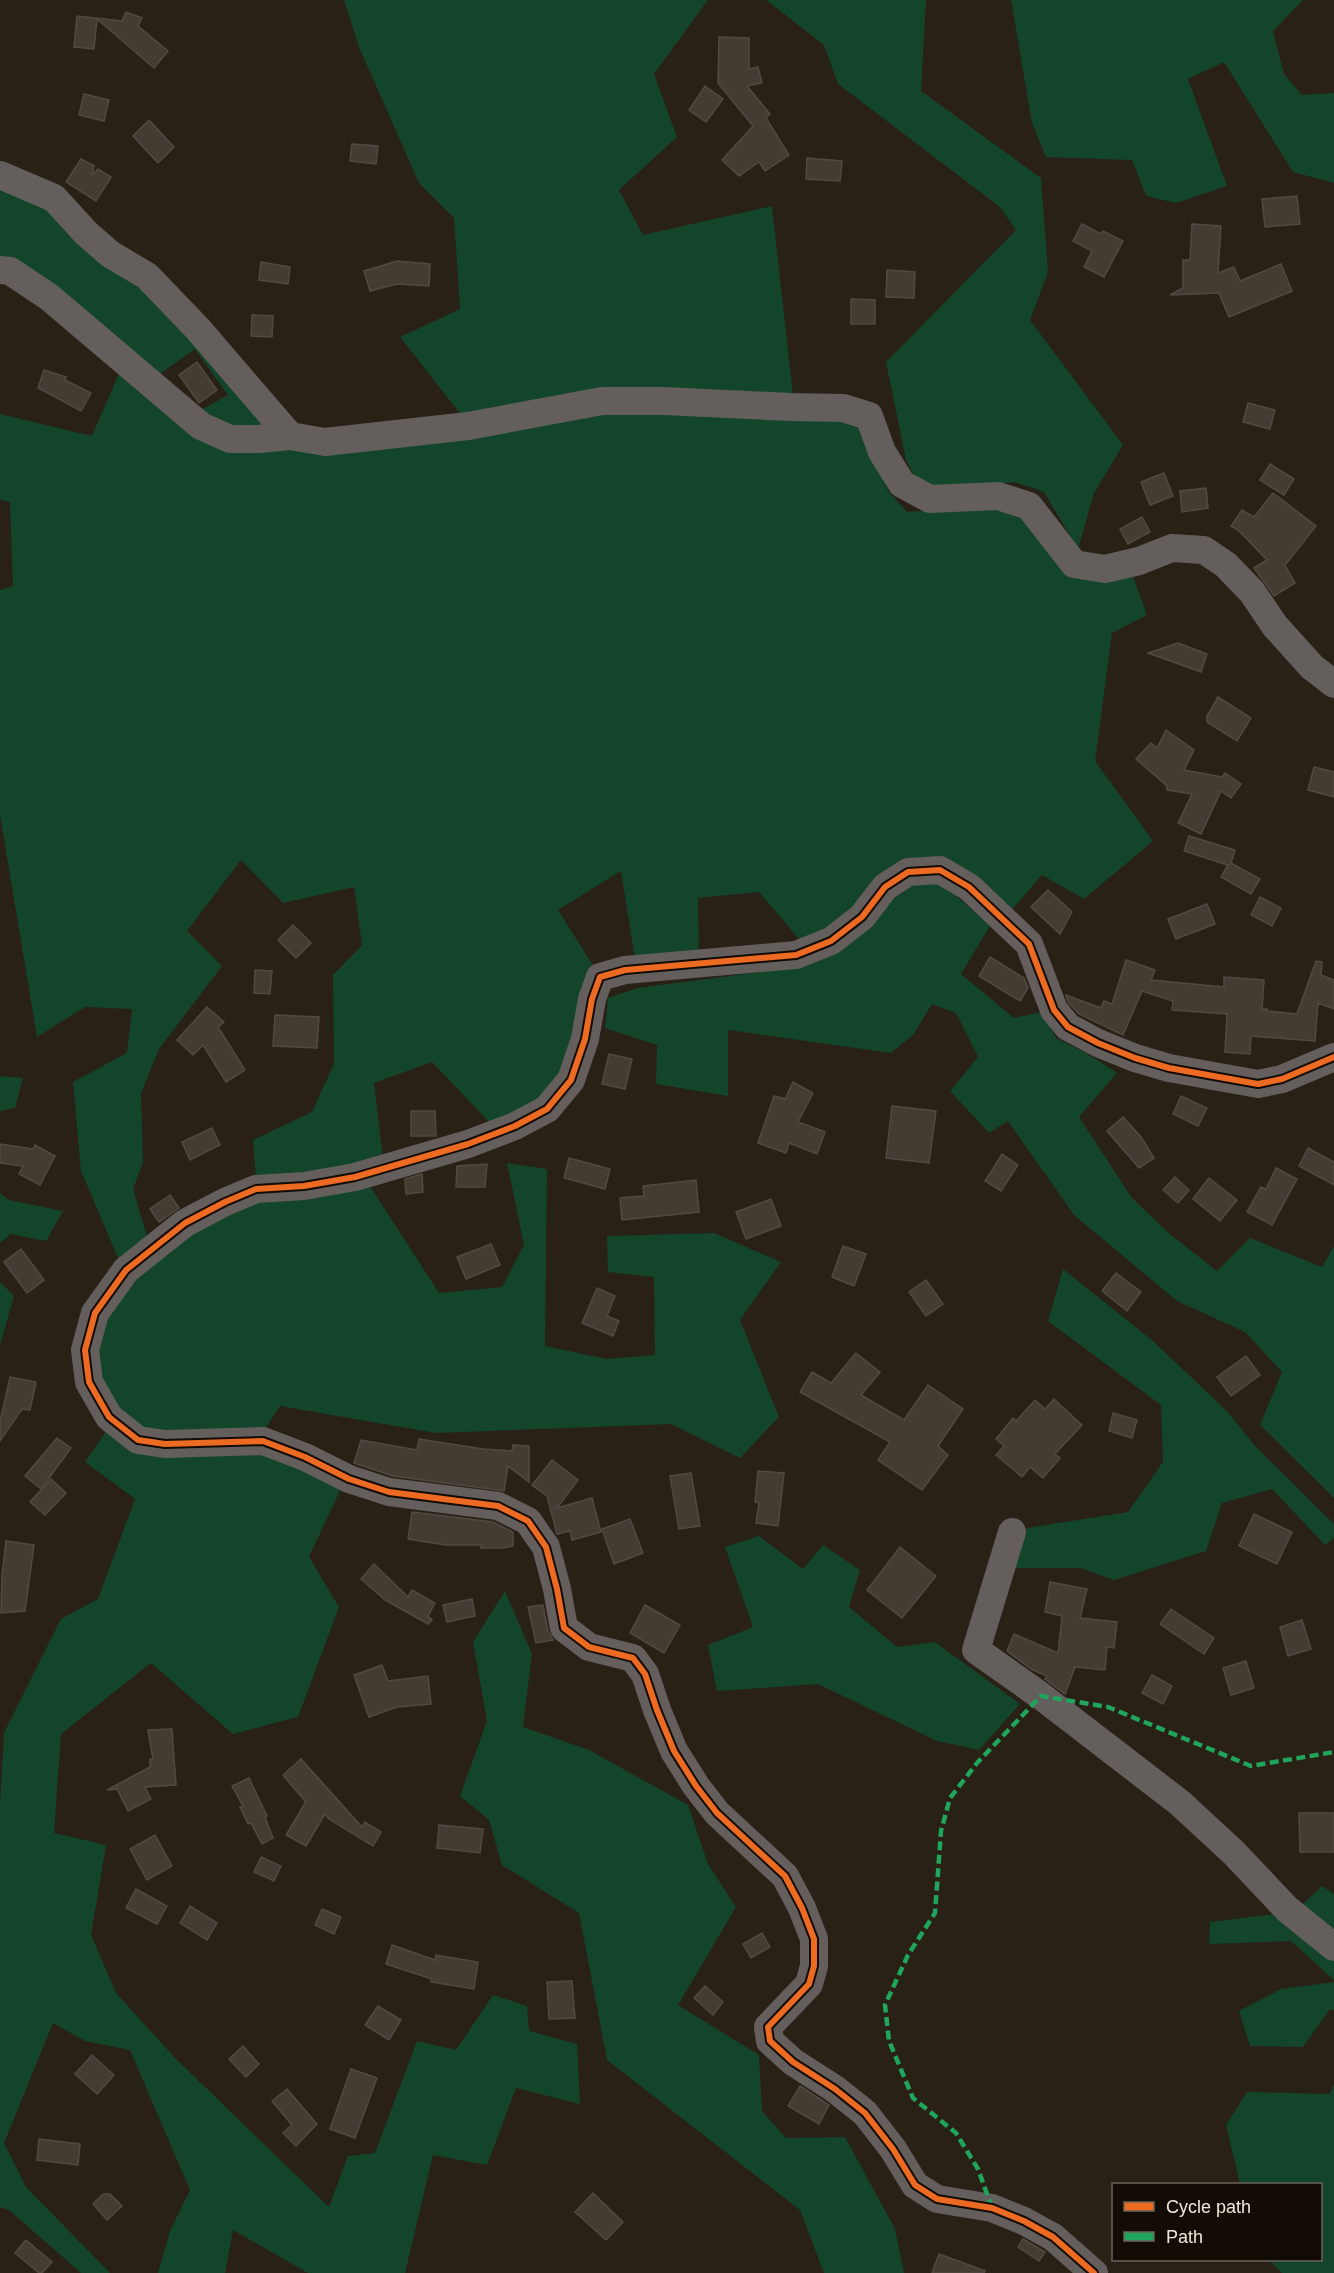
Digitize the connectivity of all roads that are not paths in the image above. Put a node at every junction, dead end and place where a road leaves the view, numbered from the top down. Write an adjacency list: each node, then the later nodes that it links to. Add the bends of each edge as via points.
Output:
1 (0, 175): 3 (street, via 54,198 110,254 147,276)
2 (0, 270): 3 (street, via 10,271 49,297 201,426 230,439)
3 (290, 436): 4 (street, via 325,442 407,433 602,401 843,408 869,416 882,452 902,484 930,499 998,496 1029,506 1074,564 1105,568 1139,561 1172,548 1204,550 1233,572 1275,626 1312,667)
4 (1334, 684)
5 (1334, 1057): 8 (street, via 1282,1079 1258,1084 1168,1068 1098,1043 1068,1027 1054,1010 1029,944 969,887 940,870 908,872 885,887 862,917 831,940 796,955 625,970 600,977 571,1080 547,1109 468,1144 355,1177 256,1189 225,1202 185,1223 126,1270 95,1313 85,1350 89,1382 109,1417 138,1440 165,1444 263,1441 389,1492 498,1506 528,1521 546,1547 564,1628 589,1647 633,1658 645,1674 674,1751 696,1786 717,1813 785,1876 802,1908 814,1939 814,1966 809,1984 768,2027 771,2041 793,2062 865,2113 915,2185 937,2199 992,2208 1024,2221 1053,2237)
6 (1012, 1532): 7 (street, via 976,1650 1180,1803 1287,1909)
7 (1334, 1947)
8 (1094, 2273)

